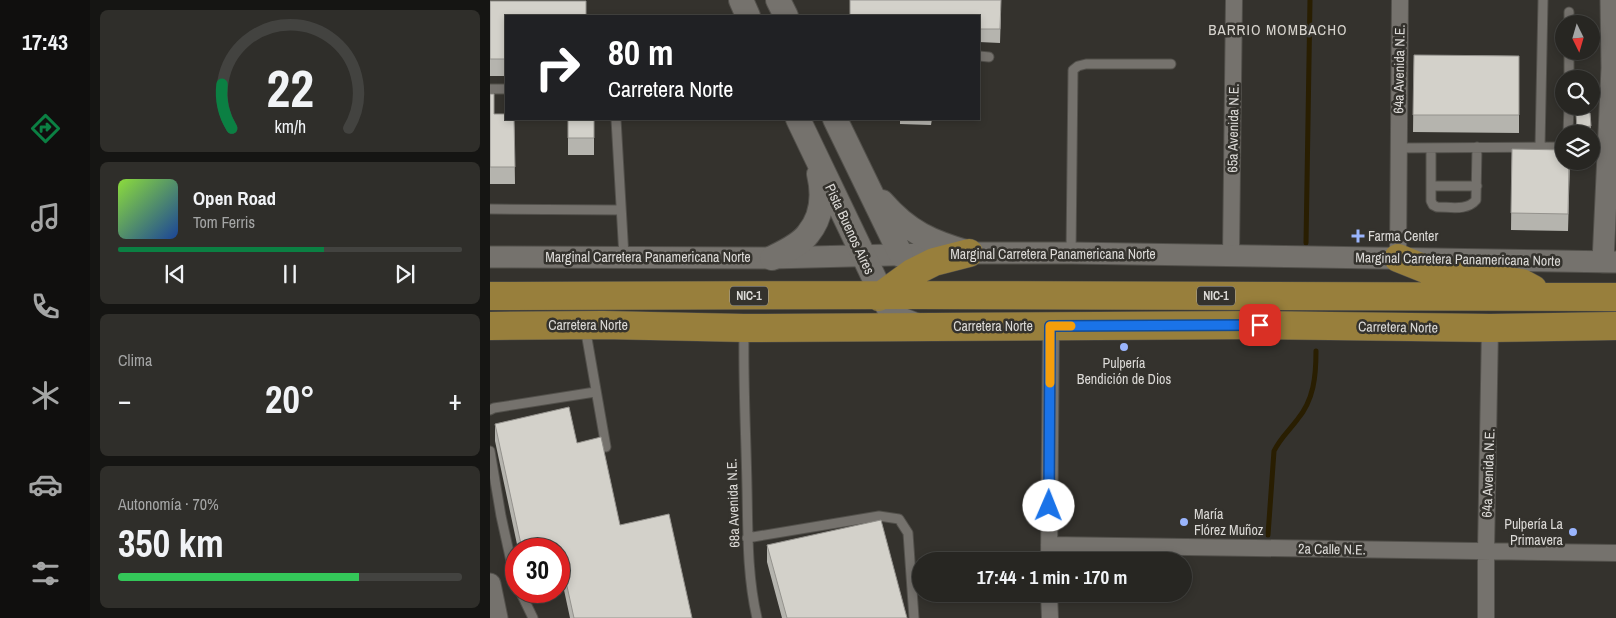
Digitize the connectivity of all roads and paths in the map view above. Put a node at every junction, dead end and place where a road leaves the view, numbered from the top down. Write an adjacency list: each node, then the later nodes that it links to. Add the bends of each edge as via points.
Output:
1 (740, 0): 7 (main road)
2 (778, 0): 8 (main road)
3 (1234, 0): 33 (street, 65a Avenida N.E.)
4 (1400, 0): 21 (street, 64a Avenida N.E.)
5 (1543, 0): 19 (lane)
6 (1611, 0): 17 (street, via 1612,68)
7 (748, 15)
8 (786, 15)
9 (980, 56): 10 (lane)
10 (989, 57)
11 (1171, 64): 31 (lane, via 1086,64 1073,70)
12 (490, 89): 13 (lane)
13 (505, 89)
14 (616, 120): 29 (lane)
15 (798, 120): 23 (main road, Pista Buenos Aires)
16 (835, 120): 25 (main road)
17 (1600, 142)
18 (1478, 147): 19 (lane); 22 (lane); 27 (lane)
19 (1540, 147): 20 (lane)
20 (1555, 147)
21 (1399, 148): 22 (lane); 38 (street, 64a Avenida N.E.)
22 (1431, 148): 26 (lane)
23 (814, 153): 35 (main road, Pista Buenos Aires); 37 (main road, via 822,188 820,214 808,235)
24 (1600, 158): 39 (street)
25 (867, 184): 30 (main road, via 905,225 925,238); 32 (main road)
26 (1431, 186): 27 (lane); 27 (lane, via 1431,201 1437,207 1472,205 1476,200)
27 (1476, 186)
28 (490, 210): 29 (lane)
29 (621, 210): 36 (lane)
30 (969, 253): 31 (street, Marginal Carretera Panamericana Norte); 32 (street, Marginal Carretera Panamericana Norte); 41 (highway, via 934,262 912,273)
31 (1071, 253): 33 (street, Marginal Carretera Panamericana Norte)
32 (901, 255): 35 (street, Marginal Carretera Panamericana Norte); 41 (highway, via 893,283)
33 (1231, 255): 38 (street, Marginal Carretera Panamericana Norte)
34 (490, 257): 36 (street, Marginal Carretera Panamericana Norte)
35 (863, 257): 37 (street, Marginal Carretera Panamericana Norte); 41 (main road, Pista Buenos Aires)
36 (624, 258): 37 (street, Marginal Carretera Panamericana Norte)
37 (772, 258)
38 (1398, 258): 39 (street, Marginal Carretera Panamericana Norte); 42 (highway, via 1428,270 1522,283)
39 (1610, 262)
40 (490, 296): 41 (highway, Carretera Norte / NIC-1)
41 (882, 296): 42 (highway, Carretera Norte / NIC-1); 44 (highway, via 859,304 689,306); 46 (main road, Pista Buenos Aires, via 900,319)
42 (1549, 298): 43 (highway, Carretera Norte / NIC-1)
43 (1616, 298)
44 (594, 325): 45 (highway, Carretera Norte / NIC-1); 49 (highway, Carretera Norte / NIC-1); 51 (lane)
45 (490, 326)
46 (918, 326): 47 (highway, Carretera Norte / NIC-1); 49 (highway, Carretera Norte / NIC-1)
47 (1050, 326): 50 (highway, Carretera Norte / NIC-1); 58 (street)
48 (1616, 326): 50 (highway, Carretera Norte / NIC-1)
49 (744, 328): 56 (lane, 68a Avenida N.E.)
50 (1490, 328): 57 (street, 64a Avenida N.E.)
51 (595, 392): 52 (lane); 53 (lane)
52 (490, 410)
53 (606, 448)
54 (490, 452): 55 (lane)
55 (506, 538)
56 (747, 538): 66 (lane, 68a Avenida N.E.); 67 (lane, via 879,516 899,519 908,533)
57 (1486, 551): 59 (street, 2a Calle N.E., via 1266,549); 60 (street, 2a Calle N.E.); 69 (street, 64a Avenida N.E.)
58 (1049, 552)
59 (1103, 552)
60 (1616, 553)
61 (490, 584): 64 (street)
62 (1049, 602): 68 (street)
63 (526, 603): 65 (lane)
64 (498, 618)
65 (533, 618)
66 (757, 618)
67 (914, 618)
68 (1050, 618)
69 (1486, 618)

